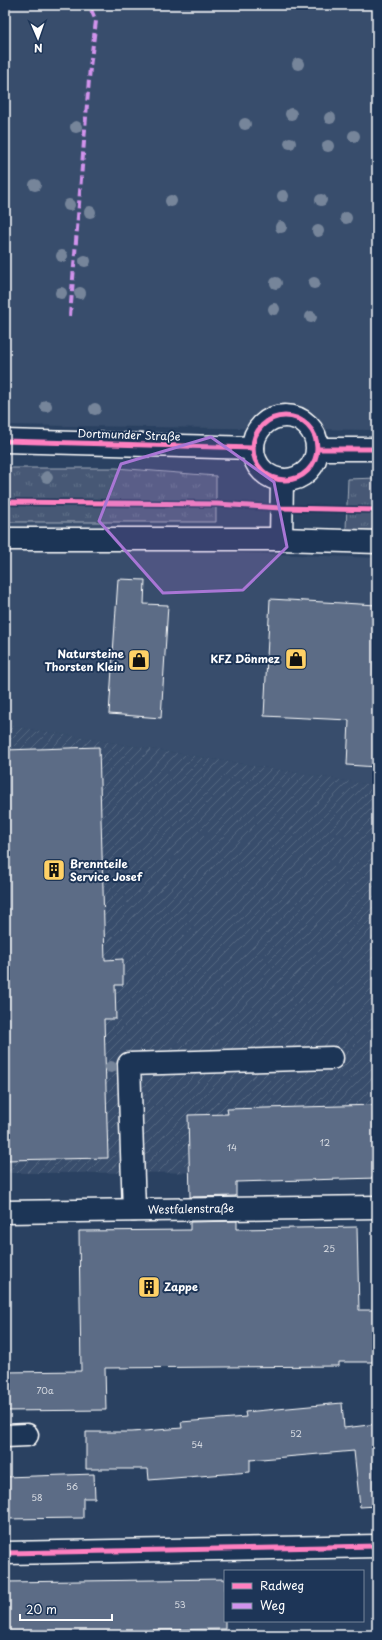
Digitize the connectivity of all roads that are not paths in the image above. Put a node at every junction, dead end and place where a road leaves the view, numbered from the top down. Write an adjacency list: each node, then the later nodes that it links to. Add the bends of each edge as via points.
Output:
1 (5, 441): 2 (street, Dortmunder Straße)
2 (253, 448): 3 (street, via 254,437 259,428 276,416 287,415 306,422 317,439); 5 (street, via 258,466 273,478)
3 (318, 449): 4 (street); 5 (street, via 314,462 306,472 295,478)
4 (377, 449)
5 (282, 480): 7 (street)
6 (5, 539): 7 (street)
7 (281, 539): 8 (street)
8 (377, 542)
9 (332, 1058): 11 (street, via 129,1064)
10 (377, 1208): 11 (street, Westfalenstraße)
11 (134, 1210): 12 (street, Westfalenstraße)
12 (5, 1212)
13 (27, 1435): 14 (street)
14 (5, 1436)
15 (377, 1546): 16 (street)
16 (5, 1553)

